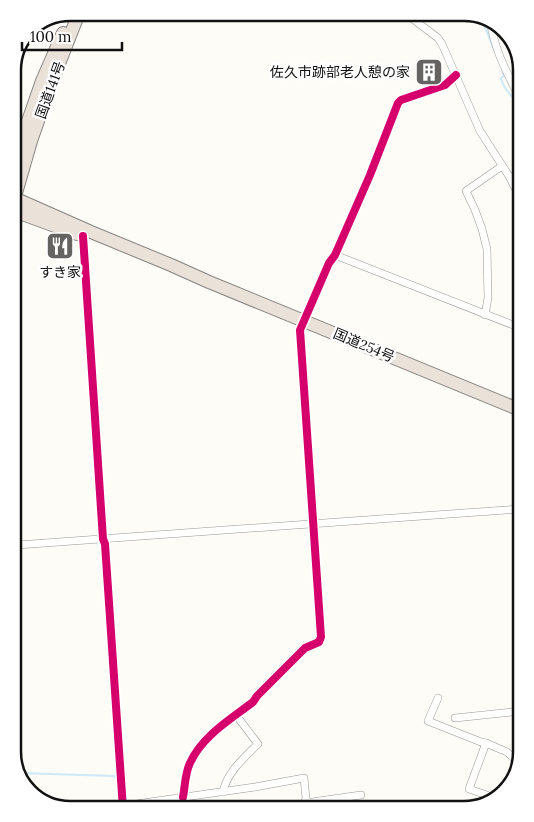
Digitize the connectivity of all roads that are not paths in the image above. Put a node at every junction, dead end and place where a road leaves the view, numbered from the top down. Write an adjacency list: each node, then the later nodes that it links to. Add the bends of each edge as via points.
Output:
1 (67, 21): 7 (highway, 国道141号)
2 (76, 21): 9 (highway, 国道141号, via 48,92)
3 (416, 21): 5 (street, via 438,38)
4 (492, 30): 6 (street)
5 (456, 75): 8 (street, via 480,131); 13 (street, via 445,86 398,103)
6 (513, 84)
7 (21, 140)
8 (509, 173): 15 (street, via 466,191 487,249)
9 (21, 175)
10 (21, 202): 14 (highway, 国道254号)
11 (21, 214): 12 (highway, 国道254号)
12 (83, 236): 14 (highway, 国道254号); 21 (street)
13 (334, 255): 15 (street); 16 (street)
14 (209, 282): 16 (highway, 国道254号)
15 (485, 315): 17 (street)
16 (305, 321): 18 (highway, 国道254号); 20 (street, via 300,330)
17 (513, 325)
18 (513, 406)
19 (513, 509): 20 (street)
20 (313, 523): 21 (street); 25 (street, via 319,642 305,648 253,702)
21 (103, 539): 22 (street); 33 (street)
22 (21, 545)
23 (438, 698): 27 (street, via 428,721)
24 (513, 712): 26 (street)
25 (236, 715): 29 (street, via 258,744 231,772 224,782); 32 (street, via 198,749 189,765)
26 (456, 718)
27 (486, 742): 28 (street); 31 (street, via 469,789)
28 (512, 757)
29 (223, 792): 32 (street); 35 (street, via 304,778)
30 (361, 795): 36 (street)
31 (486, 795)
32 (183, 797): 34 (street)
33 (122, 801)
34 (161, 801)
35 (305, 801)
36 (323, 801)

